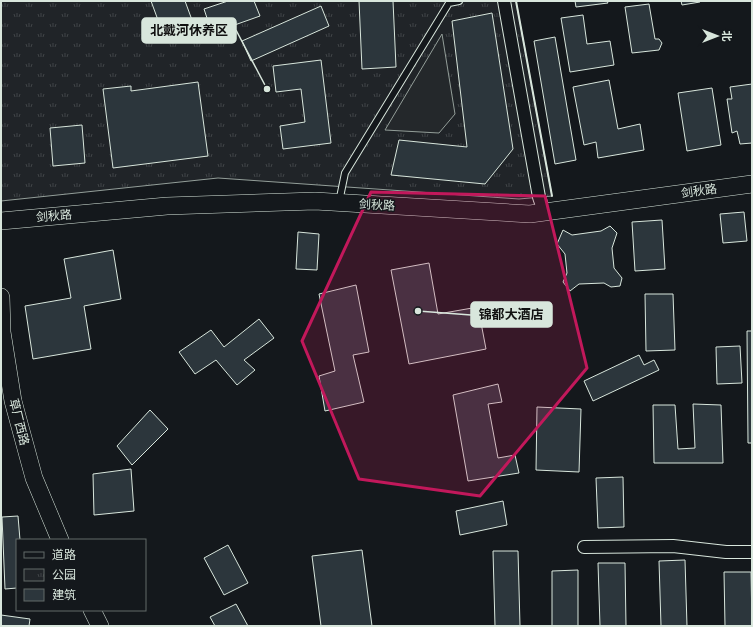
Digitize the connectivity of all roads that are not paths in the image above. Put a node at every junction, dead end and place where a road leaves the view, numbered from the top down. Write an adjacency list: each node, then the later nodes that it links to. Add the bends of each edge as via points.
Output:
1 (459, 1): 4 (lane, via 450,3 345,172)
2 (504, 1): 5 (street, via 539,197)
3 (752, 184): 5 (main road, 剑秋路)
4 (339, 203): 5 (main road, 剑秋路, via 530,214); 6 (main road, 剑秋路, via 315,201 167,206)
5 (544, 212)
6 (1, 221)
7 (1, 298): 8 (main road, 草厂西路, via 2,332 13,402 34,478)
8 (60, 539)
9 (584, 547): 10 (street, via 672,546)
10 (752, 552)
11 (92, 611): 12 (main road)
12 (100, 626)

